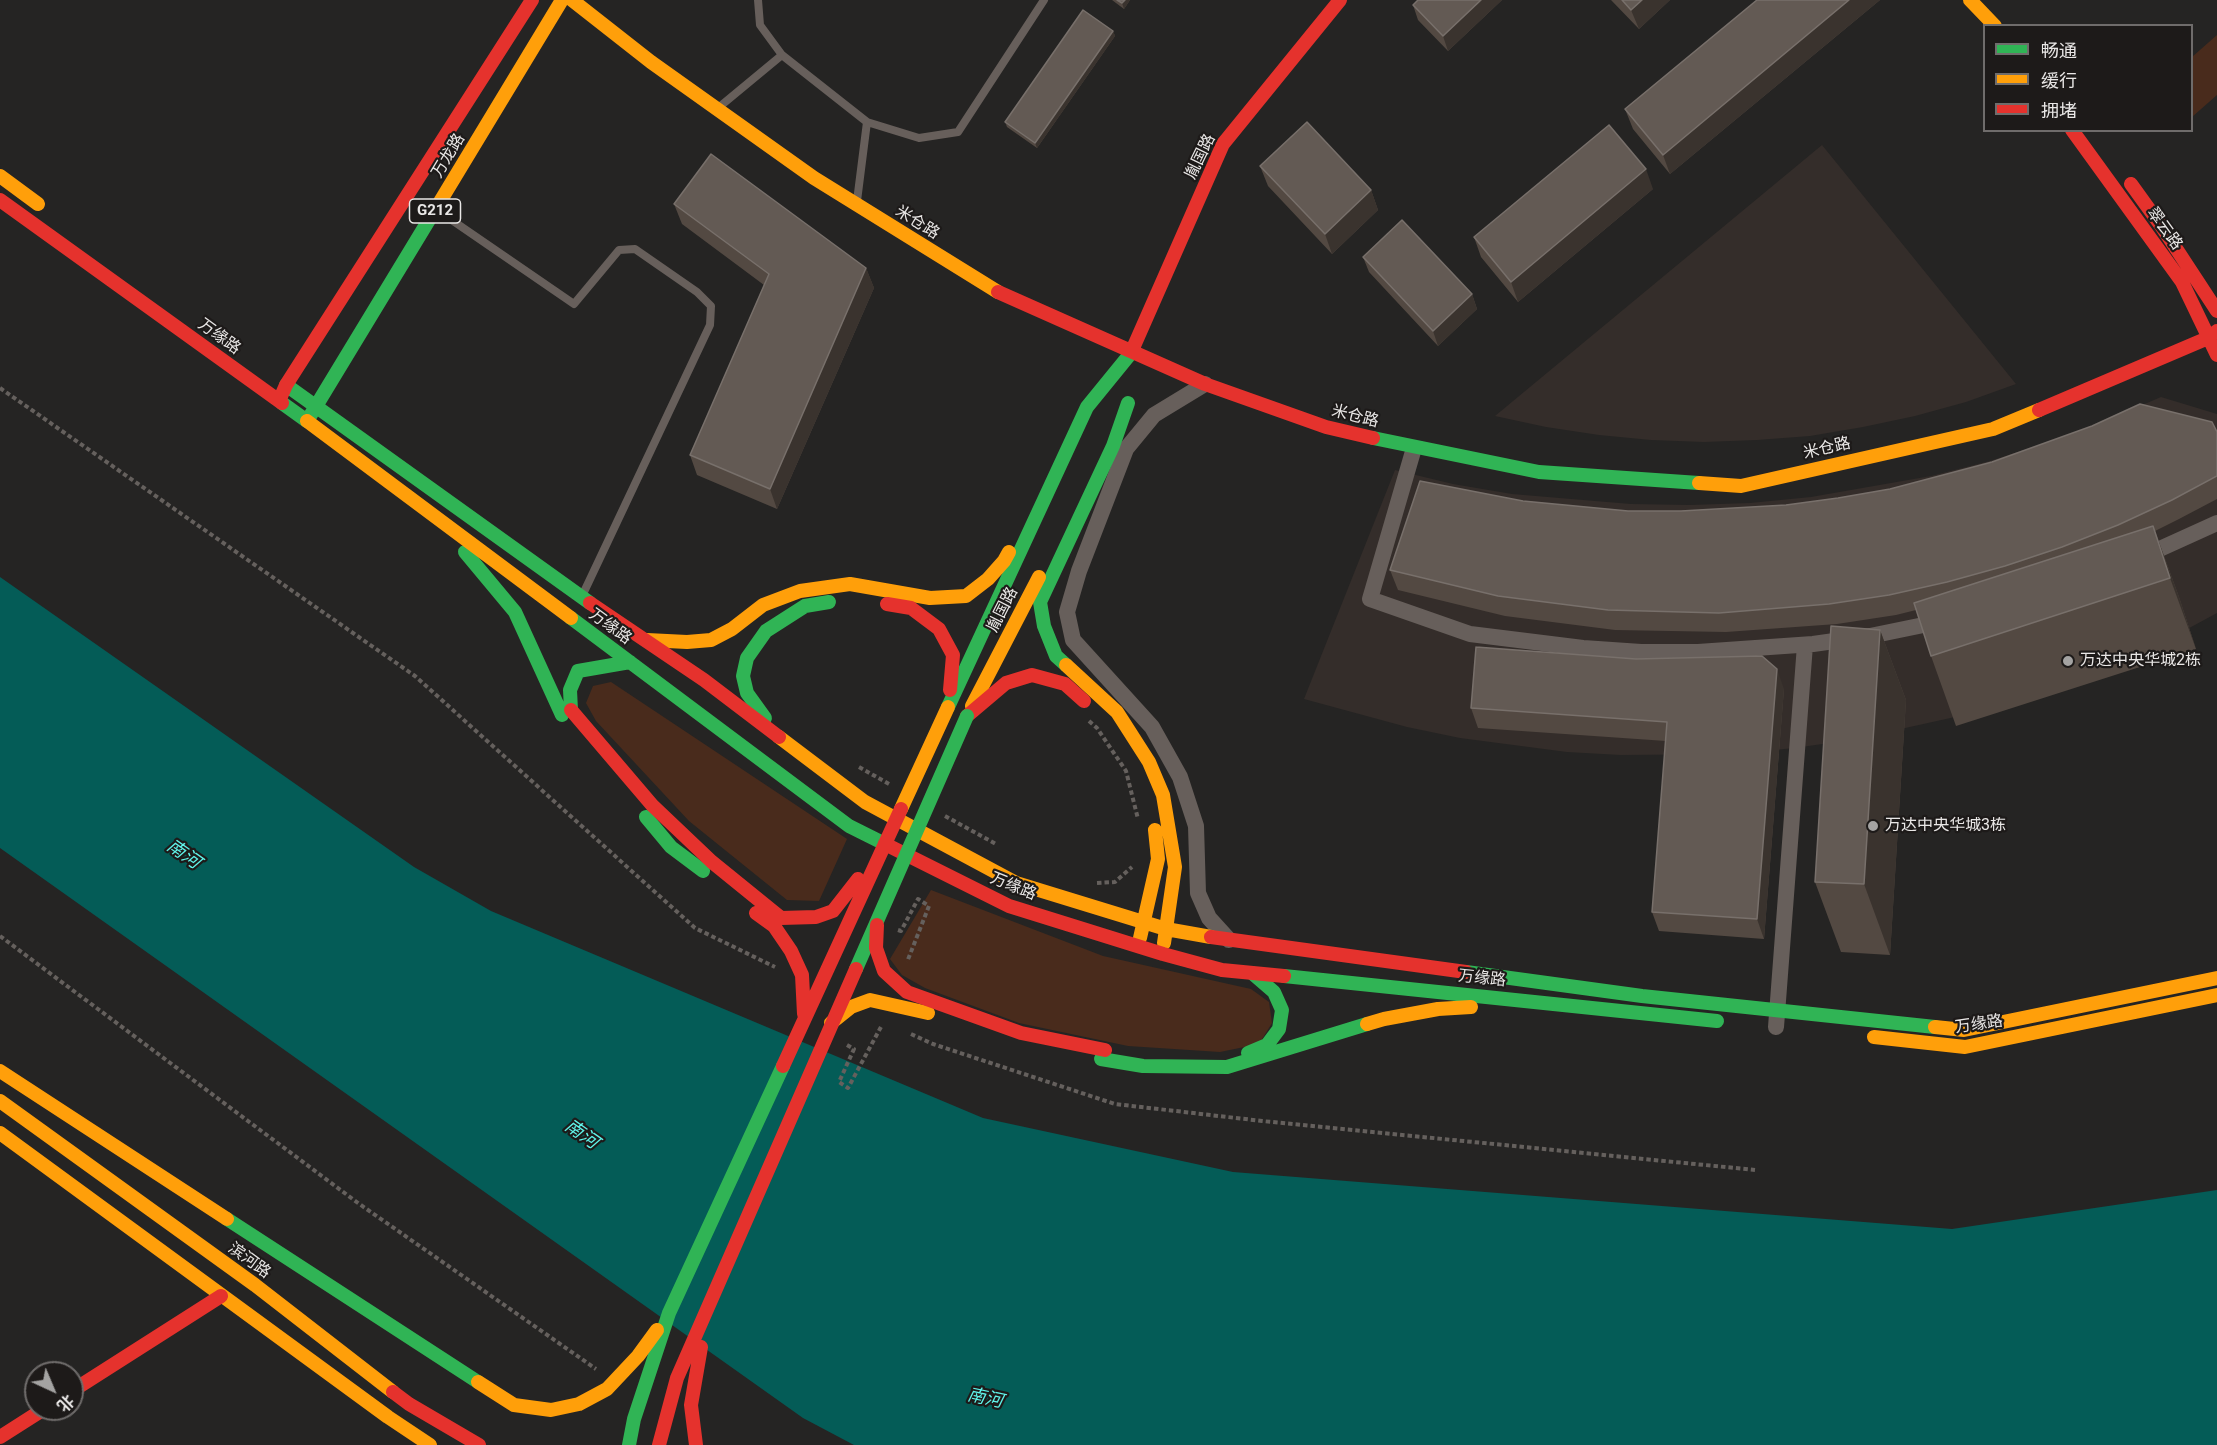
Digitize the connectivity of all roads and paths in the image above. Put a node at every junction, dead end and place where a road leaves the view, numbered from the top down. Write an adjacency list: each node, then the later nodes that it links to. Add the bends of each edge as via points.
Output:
1 (532, 0): 24 (main road, 万龙路 / G212)
2 (562, 0): 17 (main road, 万龙路 / G212)
3 (572, 0): 10 (main road, 米仓路)
4 (758, 0): 9 (lane, via 760,25)
5 (1044, 0): 11 (lane, via 958,132 919,138)
6 (1340, 0): 21 (main road, 胤国路, via 1223,144)
7 (1970, 0): 8 (main road)
8 (1993, 24)
9 (782, 55): 10 (lane); 11 (lane)
10 (717, 109): 16 (main road, 米仓路)
11 (867, 122): 16 (lane)
12 (2073, 132): 20 (main road, 翠云路, via 2182,282)
13 (2120, 169): 19 (main road, 翠云路)
14 (0, 176): 18 (main road)
15 (0, 200): 26 (main road, 万缘路)
16 (856, 205): 21 (main road, 米仓路, via 989,288)
17 (435, 209): 27 (main road, 万龙路 / G212); 34 (lane, via 574,304 619,250 635,249 698,292 711,306 710,325)
18 (48, 211)
19 (2217, 311)
20 (2212, 335): 22 (main road, 翠云路); 30 (main road, 米仓路, via 1993,429 1741,486 1539,471)
21 (1131, 353): 23 (main road, 胤国路); 25 (main road, 米仓路); 28 (main road, 胤国路)
22 (2217, 355)
23 (1130, 373)
24 (281, 382): 26 (main road, 万龙路); 27 (main road, 万缘路)
25 (1205, 384): 30 (main road, 米仓路, via 1326,427); 57 (street, via 1154,415 1126,449 1079,570 1067,612 1074,640 1152,727 1180,777 1196,826 1198,893 1209,918)
26 (279, 401): 29 (main road, 万缘路)
27 (316, 407): 29 (main road, 万龙路 / G212); 34 (main road, 万缘路)
28 (1087, 407): 38 (main road, via 1005,561 966,596 930,598 850,584 800,591 763,606 711,640); 41 (main road, 胤国路)
29 (307, 421): 32 (main road, 万缘路)
30 (1414, 448): 39 (street, via 1370,599 1470,634 1538,644 1641,652)
31 (2217, 523): 33 (street)
32 (443, 524): 40 (main road, 万缘路); 42 (main road, via 514,612)
33 (2131, 562)
34 (581, 597): 38 (main road, 万缘路)
35 (839, 600): 45 (main road, via 805,606 766,631 747,658 743,676 747,693)
36 (870, 602): 41 (main road, via 911,608 939,629 953,655)
37 (1960, 617): 39 (street)
38 (645, 640): 45 (main road, 万缘路)
39 (1806, 645): 67 (street)
40 (630, 662): 42 (main road, via 578,671); 58 (main road, 万缘路, via 849,826 1009,906)
41 (948, 707): 42 (main road, bridge, via 854,886 833,911 816,917 781,918 712,862 652,805); 64 (main road, bridge)
42 (567, 712): 64 (main road, bridge, via 671,847 774,926 802,975)
43 (967, 716): 53 (main road, 胤国路, bridge); 54 (main road, via 1006,683 1032,675 1065,684 1110,724 1136,767 1152,805 1158,859); 55 (main road, 胤国路, via 1128,398 1113,446 1040,602 1044,627 1056,656 1117,712 1149,762 1163,795 1175,867)
44 (1089, 720): 49 (path, via 1126,771)
45 (776, 735): 54 (main road, 万缘路, via 865,802 1016,883)
46 (850, 761): 47 (path)
47 (899, 790)
48 (939, 812): 50 (path)
49 (1140, 827)
50 (999, 846)
51 (1135, 860): 52 (path, via 1115,882)
52 (1094, 883)
53 (877, 918): 66 (main road, 胤国路, bridge); 69 (main road, bridge, via 876,948 884,971 907,992 1021,1033)
54 (1144, 922): 55 (main road, 万缘路); 58 (main road)
55 (1166, 929): 57 (main road, 万缘路); 59 (main road)
56 (0, 936): 76 (path, via 358,1203)
57 (1228, 940): 67 (main road, 万缘路, via 1642,996)
58 (1138, 947): 59 (main road, 万缘路)
59 (1163, 954): 60 (main road, 万缘路, via 1222,970)
60 (1252, 973): 63 (main road, 万缘路); 69 (main road, via 1274,992 1282,1010 1279,1029 1267,1045 1236,1057)
61 (2217, 978): 67 (main road, 万缘路, via 1964,1030)
62 (2217, 995): 68 (main road, 万缘路, via 1965,1047)
63 (1544, 1002): 65 (main road, 万缘路); 69 (main road, via 1438,1009 1384,1019 1227,1066 1143,1066)
64 (805, 1018): 75 (main road, bridge)
65 (1731, 1022)
66 (831, 1023): 69 (main road, bridge, via 851,1007 870,1000 1025,1042); 73 (main road, 胤国路, bridge)
67 (1776, 1023)
68 (1859, 1036)
69 (1103, 1054)
70 (0, 1071): 75 (main road, bridge, via 514,1405 551,1410 579,1404 607,1389 638,1356)
71 (0, 1101): 81 (main road, 滨河路, via 255,1285 410,1404)
72 (0, 1132): 74 (main road)
73 (715, 1291): 83 (main road, bridge, via 677,1378); 84 (main road, bridge, via 691,1405)
74 (221, 1296): 77 (main road); 80 (main road)
75 (669, 1313): 82 (main road, bridge)
76 (597, 1370)
77 (84, 1383)
78 (25, 1421): 79 (main road)
79 (0, 1437)
80 (430, 1445)
81 (479, 1445)
82 (629, 1445)
83 (659, 1445)
84 (696, 1445)

